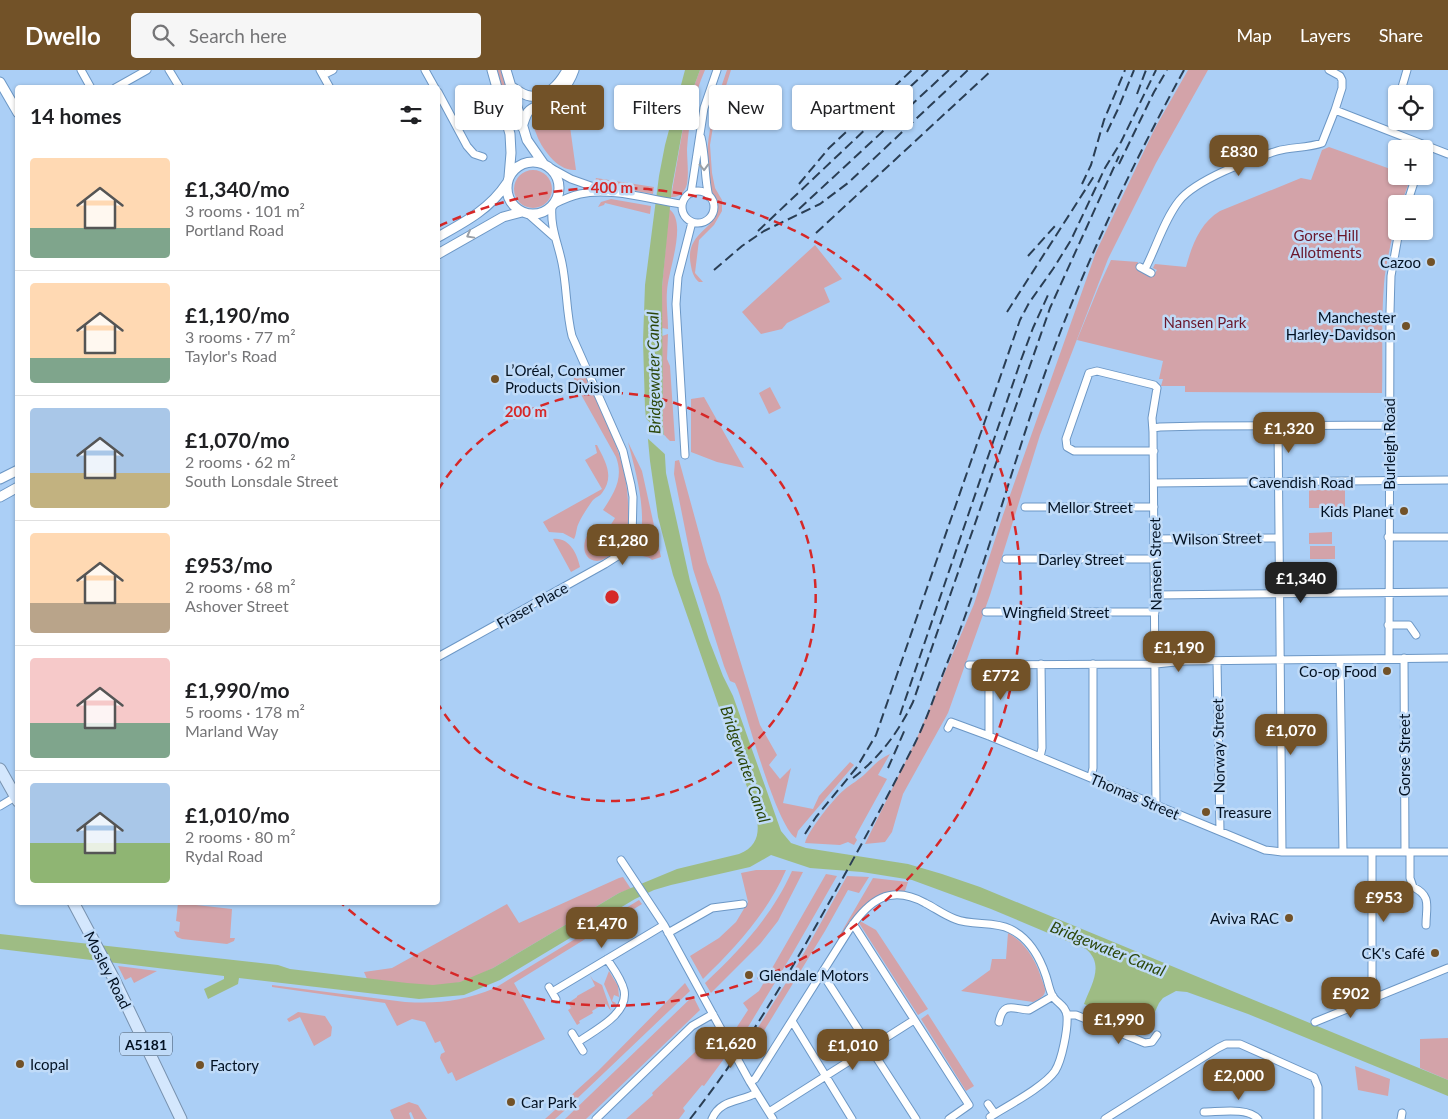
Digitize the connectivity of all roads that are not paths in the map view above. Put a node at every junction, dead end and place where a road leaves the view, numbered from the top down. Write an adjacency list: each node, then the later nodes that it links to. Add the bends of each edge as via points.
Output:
1 (81, 70): 15 (street)
2 (148, 70): 16 (street)
3 (168, 70): 17 (street)
4 (333, 70): 13 (street)
5 (425, 70): 19 (street)
6 (492, 70): 33 (street, via 510,134)
7 (506, 70): 20 (street)
8 (567, 70): 22 (street, via 554,88 540,96)
9 (574, 70): 26 (street, via 562,92 531,109)
10 (717, 70): 27 (street, via 704,108)
11 (1328, 70): 25 (street, via 1342,80)
12 (1408, 70): 21 (street)
13 (322, 73): 18 (street)
14 (0, 82): 24 (street)
15 (89, 85)
16 (121, 85)
17 (178, 85)
18 (328, 85)
19 (433, 85)
20 (511, 85)
21 (1403, 85)
22 (522, 93)
23 (440, 96): 31 (street, via 467,146 474,154)
24 (15, 108)
25 (1335, 110): 28 (street); 45 (street, via 1322,143 1269,154 1190,189 1174,208)
26 (522, 127): 32 (street, via 527,140)
27 (700, 137): 35 (street); 36 (street, one-way to 36)
28 (1412, 140)
29 (1433, 148): 30 (street)
30 (1448, 154)
31 (483, 157)
32 (547, 166): 33 (street, via 526,162 516,168); 34 (street, via 573,180); 38 (street, via 559,184)
33 (508, 180): 39 (street, via 510,200); 41 (street, via 492,203)
34 (610, 193): 37 (street); 38 (street, via 581,194)
35 (691, 193): 36 (street, via 700,192); 37 (street)
36 (709, 197): 40 (street, via 713,206 710,216 702,222)
37 (682, 204): 40 (street, via 685,216)
38 (553, 205): 39 (street, via 541,213); 42 (street, Fraser Place, via 551,223)
39 (525, 213): 42 (street, Fraser Place); 44 (street, one-way to 44, via 503,217)
40 (692, 222): 50 (street, via 678,276 676,299)
41 (440, 236)
42 (554, 238): 75 (street, Fraser Place, via 562,262 572,336 629,474 633,497 632,541 624,552 610,561)
43 (1397, 240): 46 (street, Burleigh Road, via 1391,276)
44 (440, 253)
45 (1145, 270)
46 (1390, 425): 47 (street); 53 (street, Burleigh Road)
47 (1278, 426): 48 (street); 55 (street)
48 (1153, 428): 49 (street, Nansen Street); 49 (street, Nansen Street, via 1157,389 1154,385 1097,371 1088,376 1066,442 1074,451)
49 (1154, 451): 56 (street, Nansen Street)
50 (685, 455)
51 (15, 472): 52 (street)
52 (0, 480)
53 (1389, 480): 54 (street, Cavendish Road); 55 (street, Cavendish Road); 61 (street, Burleigh Road)
54 (1448, 480)
55 (1279, 482): 56 (street, Cavendish Road); 63 (street)
56 (1154, 483): 59 (street, Nansen Street)
57 (15, 489): 58 (street)
58 (0, 497)
59 (1154, 507): 60 (street, Mellor Street); 64 (street, Nansen Street)
60 (1025, 508)
61 (1388, 537): 62 (street); 67 (street, Burleigh Road)
62 (1448, 537)
63 (1279, 538): 64 (street, Wilson Street); 69 (street)
64 (1154, 539): 66 (street, Nansen Street)
65 (1006, 559): 66 (street, Darley Street)
66 (1155, 559): 70 (street, Nansen Street)
67 (1389, 592): 68 (street); 69 (street); 73 (street, Burleigh Road)
68 (1448, 592)
69 (1279, 593): 70 (street); 81 (street)
70 (1155, 595): 72 (street, Nansen Street)
71 (986, 612): 72 (street, Wingfield Street)
72 (1155, 612): 84 (street, Nansen Street)
73 (1388, 625): 74 (street, via 1402,624); 76 (street, Burleigh Road)
74 (1416, 634)
75 (440, 656)
76 (1388, 658): 77 (street); 79 (street)
77 (1404, 658): 78 (street); 100 (street, Gorse Street)
78 (1448, 658)
79 (1340, 660): 81 (street); 98 (street)
80 (1217, 661): 81 (street); 84 (street); 96 (street, Norway Street)
81 (1280, 661): 97 (street)
82 (1041, 664): 83 (street); 86 (street); 89 (street)
83 (1093, 664): 84 (street); 91 (street)
84 (1156, 664): 95 (street, Nansen Street)
85 (969, 665): 86 (street)
86 (989, 665): 88 (street)
87 (948, 728): 88 (street, Thomas Street, via 951,722)
88 (989, 736): 89 (street, Thomas Street)
89 (1040, 758): 91 (street, Thomas Street)
90 (0, 769): 92 (main road)
91 (1091, 777): 95 (street, Thomas Street)
92 (15, 797)
93 (15, 799): 94 (street)
94 (0, 806)
95 (1156, 806): 96 (street, Thomas Street)
96 (1220, 831): 97 (street, Thomas Street, via 1265,850)
97 (1282, 852): 98 (street, Thomas Street)
98 (1343, 852): 99 (street, Thomas Street)
99 (1372, 852): 100 (street, Thomas Street); 114 (street, via 1372,978)
100 (1408, 852): 101 (street, Thomas Street); 107 (street, Gorse Street, via 1413,887 1424,893 1426,899)
101 (1448, 852)
102 (621, 860): 106 (street)
103 (75, 905): 132 (main road, Mosley Road / A5181, via 110,970)
104 (738, 908): 108 (street, via 712,908)
105 (853, 924): 111 (street); 113 (street, via 878,899 896,894 916,899 954,919 1009,928 1023,938 1037,955); 117 (street)
106 (664, 925): 108 (street); 109 (street)
107 (1426, 925)
108 (668, 933): 115 (street)
109 (608, 959): 112 (street); 123 (street, via 622,984 622,1004 613,1017)
110 (1448, 968): 114 (street)
111 (822, 973): 118 (street); 124 (street)
112 (553, 993)
113 (1053, 996): 116 (street); 119 (street, via 1029,1010 1005,1009)
114 (1378, 997): 120 (street)
115 (713, 1014): 127 (street); 133 (street, via 692,1026)
116 (1067, 1015): 122 (street, via 1076,1015 1145,1043 1152,1042); 129 (street, via 1061,1054 1053,1073 992,1116)
117 (914, 1020): 124 (street); 137 (street, via 969,1106)
118 (792, 1022): 126 (street); 127 (street)
119 (999, 1022)
120 (1315, 1022)
121 (572, 1033): 123 (street)
122 (1157, 1035)
123 (578, 1042): 125 (street)
124 (870, 1048): 126 (street); 136 (street)
125 (584, 1051)
126 (825, 1076): 131 (street); 135 (street)
127 (750, 1082): 128 (street)
128 (756, 1092): 131 (street); 134 (street, via 725,1104)
129 (988, 1104)
130 (1204, 1112): 139 (street, via 1248,1112)
131 (771, 1116)
132 (181, 1119)
133 (596, 1119)
134 (712, 1119)
135 (852, 1119)
136 (916, 1119)
137 (949, 1119)
138 (1105, 1119): 140 (street, via 1218,1048 1231,1044 1254,1048 1314,1077 1318,1086)
139 (1258, 1119)
140 (1318, 1119)

